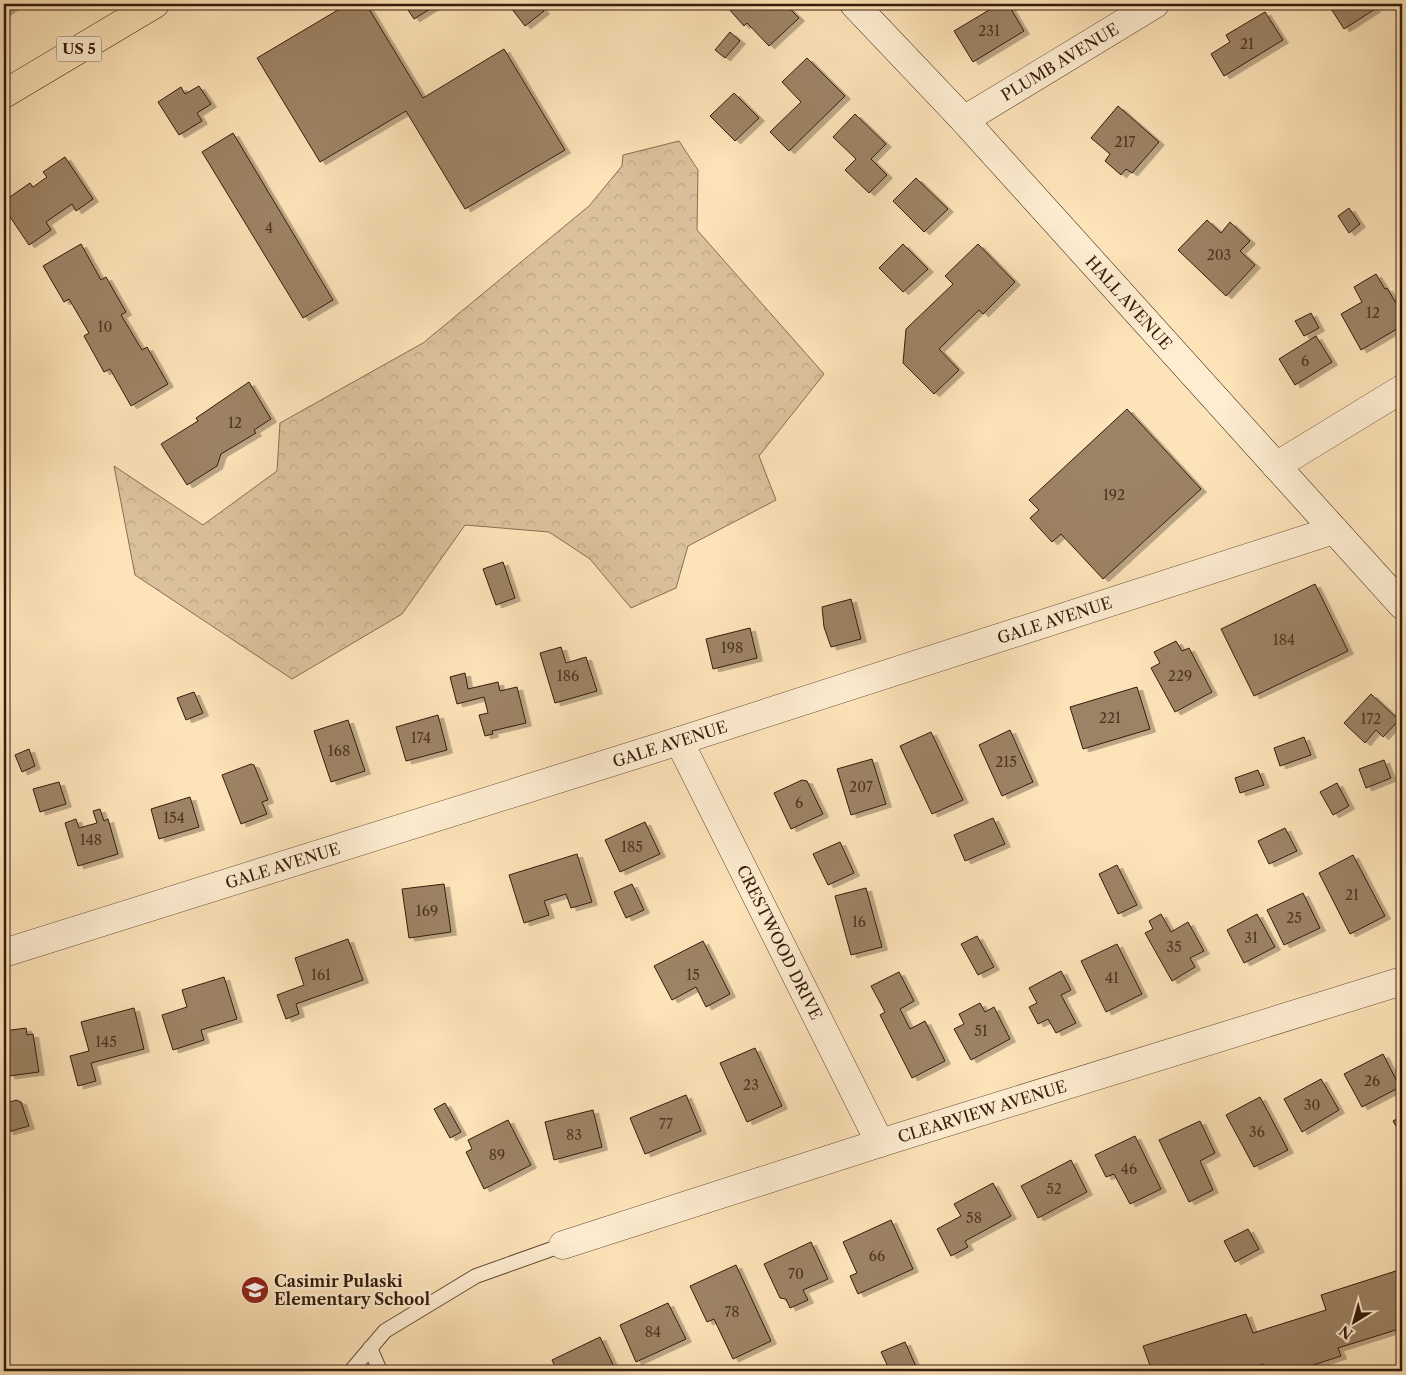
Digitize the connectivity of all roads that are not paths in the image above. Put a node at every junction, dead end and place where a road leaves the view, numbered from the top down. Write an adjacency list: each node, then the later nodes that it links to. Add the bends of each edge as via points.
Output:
1 (155, 4): 4 (main road, US 5)
2 (854, 4): 5 (street, HALL AVENUE)
3 (1156, 4): 5 (street, PLUMB AVENUE)
4 (4, 94)
5 (964, 120): 7 (street, HALL AVENUE)
6 (1402, 389): 7 (street)
7 (1276, 466): 8 (street, HALL AVENUE)
8 (1334, 530): 9 (street, HALL AVENUE); 10 (street, GALE AVENUE)
9 (1402, 605)
10 (679, 741): 11 (street, GALE AVENUE); 13 (street, CRESTWOOD DRIVE)
11 (4, 953)
12 (1402, 981): 13 (street, CLEARVIEW AVENUE)
13 (880, 1143): 14 (street, CLEARVIEW AVENUE)
14 (563, 1245): 15 (lane, via 476,1276 385,1331)
15 (370, 1348): 16 (lane); 17 (lane)
16 (351, 1371)
17 (380, 1371)

